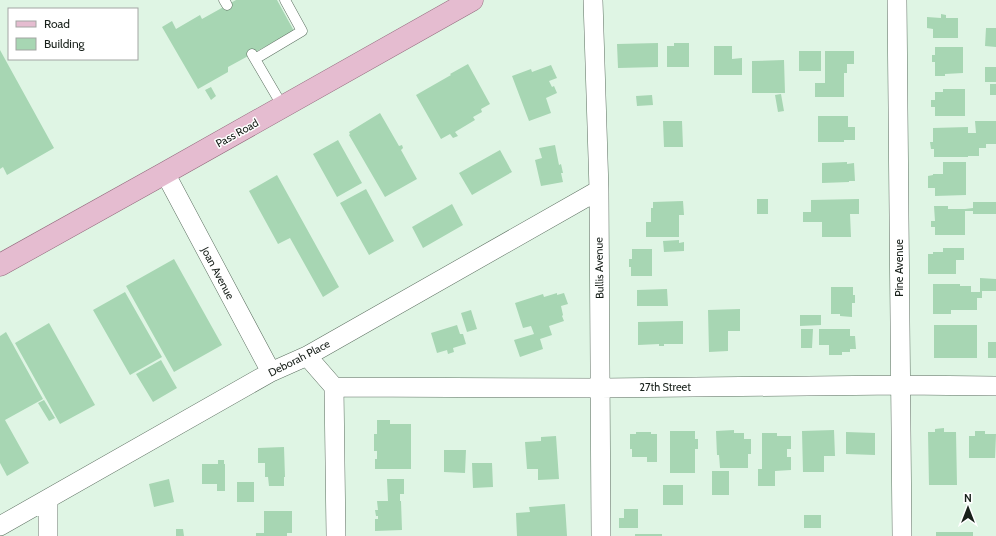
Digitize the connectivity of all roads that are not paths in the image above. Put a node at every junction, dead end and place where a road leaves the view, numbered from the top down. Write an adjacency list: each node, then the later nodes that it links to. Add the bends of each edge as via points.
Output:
1 (285, 0): 5 (lane, via 302,31 254,56)
2 (472, 0): 5 (main road, Pass Road)
3 (593, 0): 7 (street, Bullis Avenue)
4 (897, 0): 11 (street, Pine Avenue)
5 (283, 107): 6 (main road, Pass Road)
6 (165, 173): 8 (main road, Pass Road); 10 (street, Joan Avenue)
7 (599, 190): 9 (street, Deborah Place); 14 (street, Bullis Avenue)
8 (0, 264)
9 (307, 356): 10 (street, Deborah Place); 13 (street)
10 (271, 372): 15 (street, Deborah Place)
11 (900, 385): 12 (street, 27th Street); 14 (street, 27th Street); 20 (street, Pine Avenue)
12 (996, 386)
13 (334, 387): 14 (street, 27th Street); 18 (street)
14 (600, 388): 19 (street, Bullis Avenue)
15 (48, 499): 16 (street, Deborah Place); 17 (street)
16 (0, 526)
17 (48, 536)
18 (336, 536)
19 (601, 536)
20 (902, 536)

